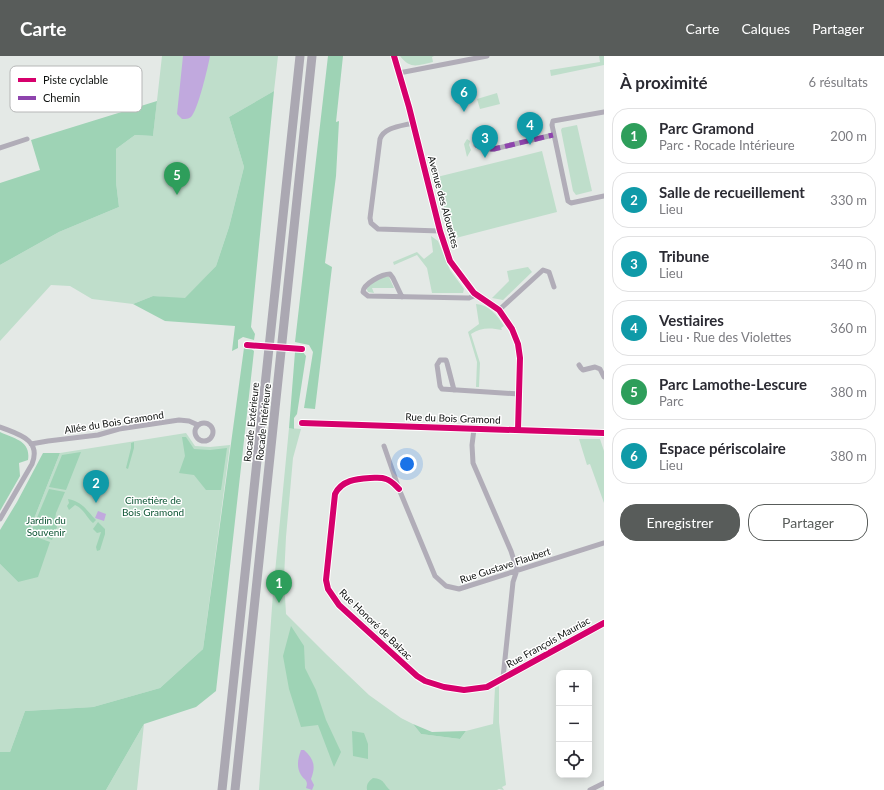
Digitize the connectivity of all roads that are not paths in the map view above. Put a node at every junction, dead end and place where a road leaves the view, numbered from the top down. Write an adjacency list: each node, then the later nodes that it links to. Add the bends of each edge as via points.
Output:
1 (300, 56): 37 (highway, Rocade Extérieure)
2 (312, 56): 38 (highway, Rocade Intérieure)
3 (394, 56): 5 (street, Avenue des Alouettes)
4 (487, 56): 5 (street)
5 (400, 73): 7 (street, Avenue des Alouettes)
6 (604, 112): 8 (street, via 553,121)
7 (413, 123): 13 (street, Avenue des Alouettes); 13 (street, via 388,130 381,135 371,223 378,229)
8 (554, 135): 10 (street, via 494,149); 12 (street, via 568,201)
9 (27, 139): 11 (street)
10 (476, 145)
11 (0, 148)
12 (604, 196)
13 (440, 231): 15 (street, Avenue des Alouettes, via 450,261)
14 (554, 288): 17 (street, via 549,272 544,270)
15 (476, 295): 16 (street, via 469,298); 17 (street, Avenue des Alouettes)
16 (402, 296): 16 (street, via 368,296 363,289 365,285 390,274)
17 (499, 310): 21 (street, Avenue des Alouettes, via 512,329 518,344)
18 (580, 365): 19 (street, via 583,370 596,367 600,369)
19 (604, 377)
20 (454, 390): 20 (street, via 444,390 440,386 437,365 440,360 446,360); 21 (street)
21 (519, 394): 26 (street, Avenue des Alouettes)
22 (302, 423): 25 (street, Rue du Bois Gramond)
23 (198, 425): 28 (street, Allée du Bois Gramond, via 179,420)
24 (0, 427): 28 (street, via 26,438)
25 (474, 429): 26 (street, Rue du Bois Gramond); 33 (street, via 473,463 511,550)
26 (518, 430): 27 (street, Rue du Bois Gramond)
27 (604, 433)
28 (31, 444): 31 (street, via 34,453 32,464)
29 (384, 446): 30 (street, Rue Gustave Flaubert)
30 (399, 489): 33 (street, Rue Gustave Flaubert, via 435,576 446,586 459,589); 35 (street, Rue Honoré de Balzac, via 393,482 379,478 354,479 337,490 327,568 328,589 339,605 425,681 464,690 487,687)
31 (0, 519)
32 (604, 543): 33 (street, Rue Gustave Flaubert)
33 (517, 570): 35 (street, via 513,582)
34 (604, 623): 35 (street, Rue François Mauriac)
35 (502, 678)
36 (604, 783): 39 (street)
37 (222, 790)
38 (235, 790)
39 (590, 790)

